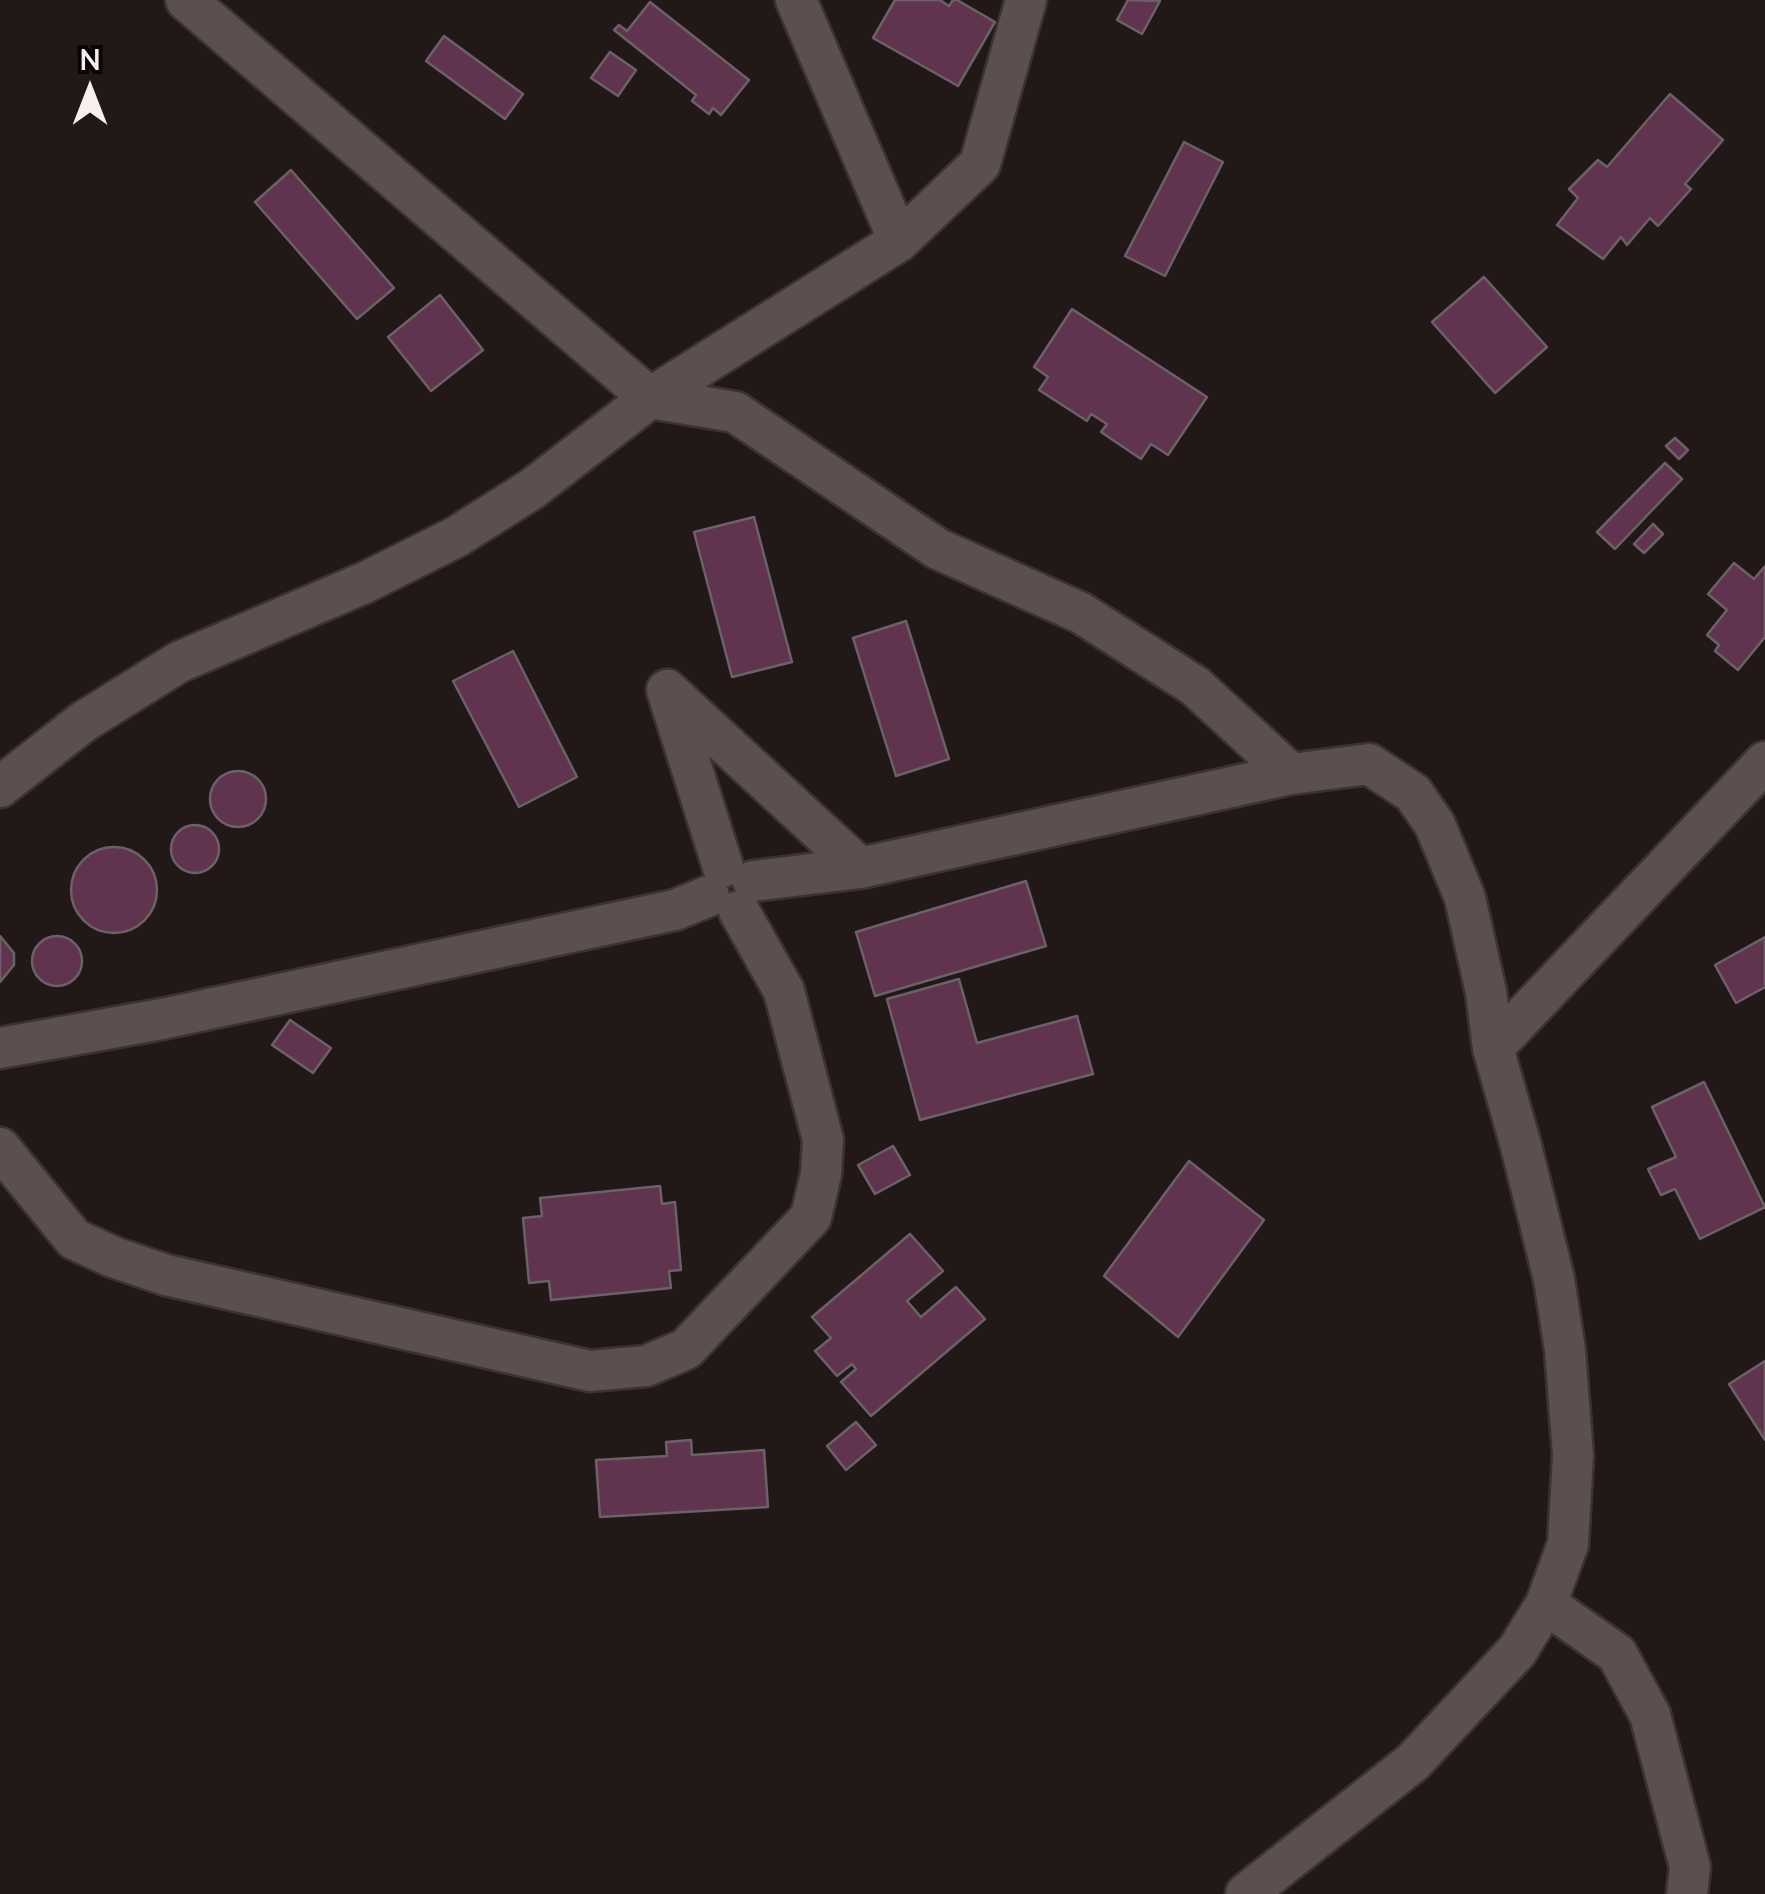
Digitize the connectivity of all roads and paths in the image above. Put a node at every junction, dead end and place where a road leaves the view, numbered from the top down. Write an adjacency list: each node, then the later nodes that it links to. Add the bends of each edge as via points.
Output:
1 (186, 0): 5 (street)
2 (796, 0): 4 (street)
3 (1026, 0): 4 (street, via 980,164)
4 (899, 241): 5 (street)
5 (650, 398): 7 (street, via 736,412 938,549 1081,613 1195,686); 8 (street, via 532,489 456,537 179,662 83,722)
6 (1765, 762): 12 (street)
7 (1290, 774): 9 (street); 12 (street, via 1369,764 1413,793 1435,825 1465,898)
8 (0, 787)
9 (860, 868): 10 (street); 10 (street, via 666,690)
10 (731, 889): 11 (street, via 656,914); 13 (street, via 784,991 823,1140 820,1174 811,1216 686,1350 646,1366 590,1371 113,1258 74,1239)
11 (0, 1048)
12 (1493, 1048): 14 (street, via 1554,1278 1565,1350 1574,1455 1568,1544)
13 (0, 1148)
14 (1546, 1604): 15 (street, via 1517,1651 1414,1762); 16 (street, via 1617,1654 1650,1715 1690,1867)
15 (1246, 1894)
16 (1687, 1894)

